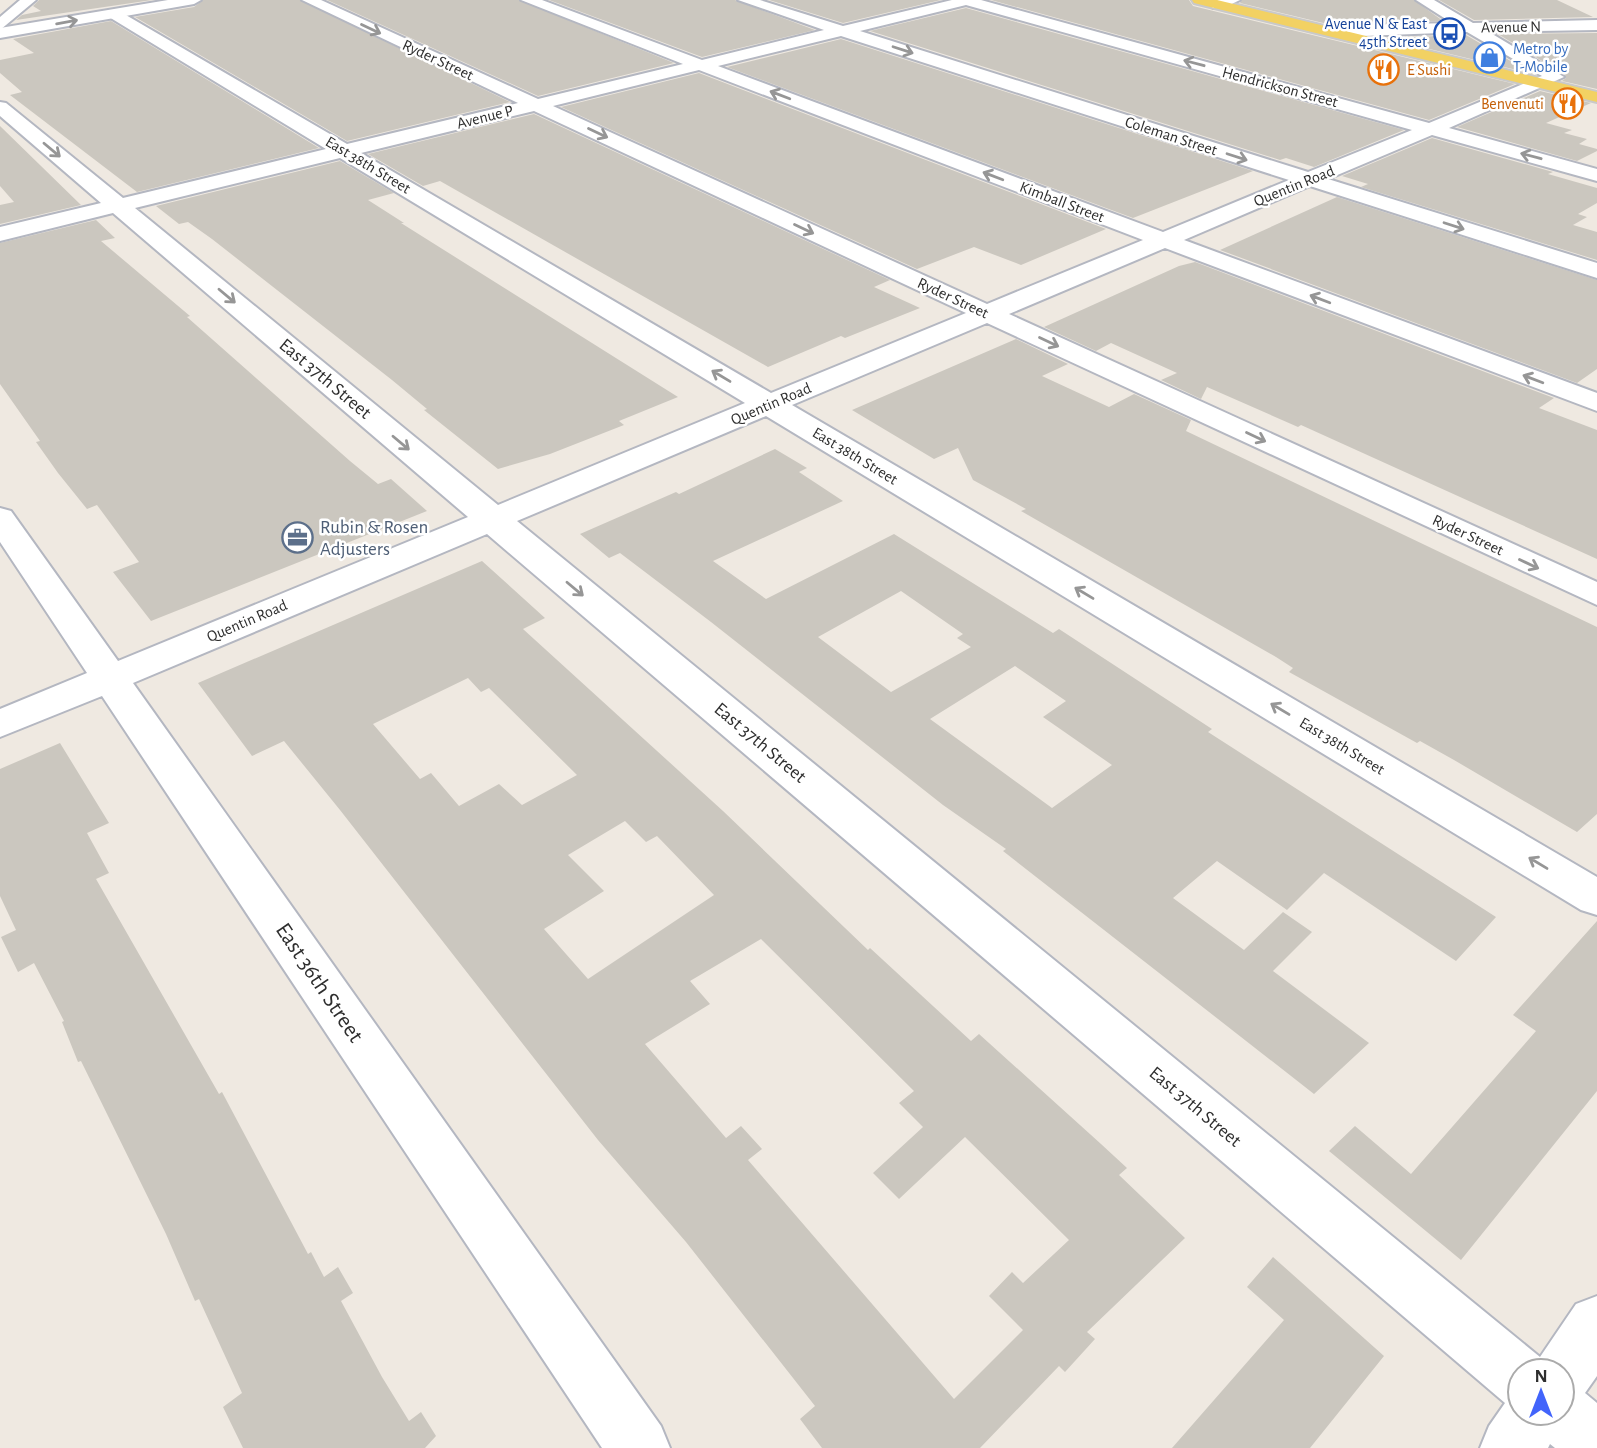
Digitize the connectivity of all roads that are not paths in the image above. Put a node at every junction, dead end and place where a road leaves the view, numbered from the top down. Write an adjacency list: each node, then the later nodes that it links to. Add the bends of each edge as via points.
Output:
1 (29, 0): 12 (street)
2 (194, 0): 10 (street)
3 (309, 0): 20 (street, Ryder Street, one-way to 20)
4 (527, 0): 17 (street, Kimball Street)
5 (745, 0): 14 (street, Coleman Street)
6 (967, 0): 14 (street, Avenue P); 22 (street, Hendrickson Street, one-way to 6)
7 (1199, 0): 9 (main road)
8 (1423, 0): 13 (street)
9 (1226, 2): 16 (main road)
10 (114, 14): 15 (street, one-way to 10); 23 (street, East 38th Street)
11 (1597, 24): 13 (street, Avenue N)
12 (0, 25)
13 (1471, 27): 16 (street, Avenue N); 18 (street, via 1555,76)
14 (842, 31): 17 (street, Avenue P); 25 (street, Coleman Street, one-way to 25)
15 (0, 33)
16 (1341, 34): 18 (main road)
17 (700, 65): 20 (street, Avenue P); 28 (street, Kimball Street, one-way to 17)
18 (1541, 83): 19 (main road); 22 (street, Quentin Road)
19 (1597, 97)
20 (536, 105): 23 (street, Avenue P); 30 (street, Ryder Street, one-way to 30)
21 (0, 107): 26 (street, East 37th Street, one-way to 26)
22 (1433, 129): 24 (street, Hendrickson Street, one-way to 22); 25 (street, Quentin Road)
23 (344, 151): 26 (street, Avenue P); 32 (street, East 38th Street, one-way to 23)
24 (1597, 175)
25 (1310, 180): 28 (street, Quentin Road); 29 (street, Coleman Street, one-way to 29)
26 (119, 205): 27 (street, Avenue P); 34 (street, East 37th Street, one-way to 34)
27 (0, 234)
28 (1165, 240): 30 (street, Quentin Road); 31 (street, Kimball Street, one-way to 28)
29 (1597, 271)
30 (987, 313): 32 (street, Quentin Road); 35 (street, Ryder Street, one-way to 35)
31 (1597, 403)
32 (768, 404): 34 (street, Quentin Road); 38 (street, East 38th Street, one-way to 32)
33 (0, 518): 36 (street, East 36th Street)
34 (492, 520): 36 (street, Quentin Road); 41 (street, East 37th Street, one-way to 41)
35 (1597, 595)
36 (110, 678): 37 (street, Quentin Road); 45 (street, East 36th Street)
37 (0, 724)
38 (1597, 898)
39 (1597, 1325): 40 (street)
40 (1575, 1357)
41 (1506, 1367)
42 (1576, 1426): 44 (street)
43 (1525, 1427): 46 (street)
44 (1597, 1443)
45 (639, 1448)
46 (1511, 1448)

